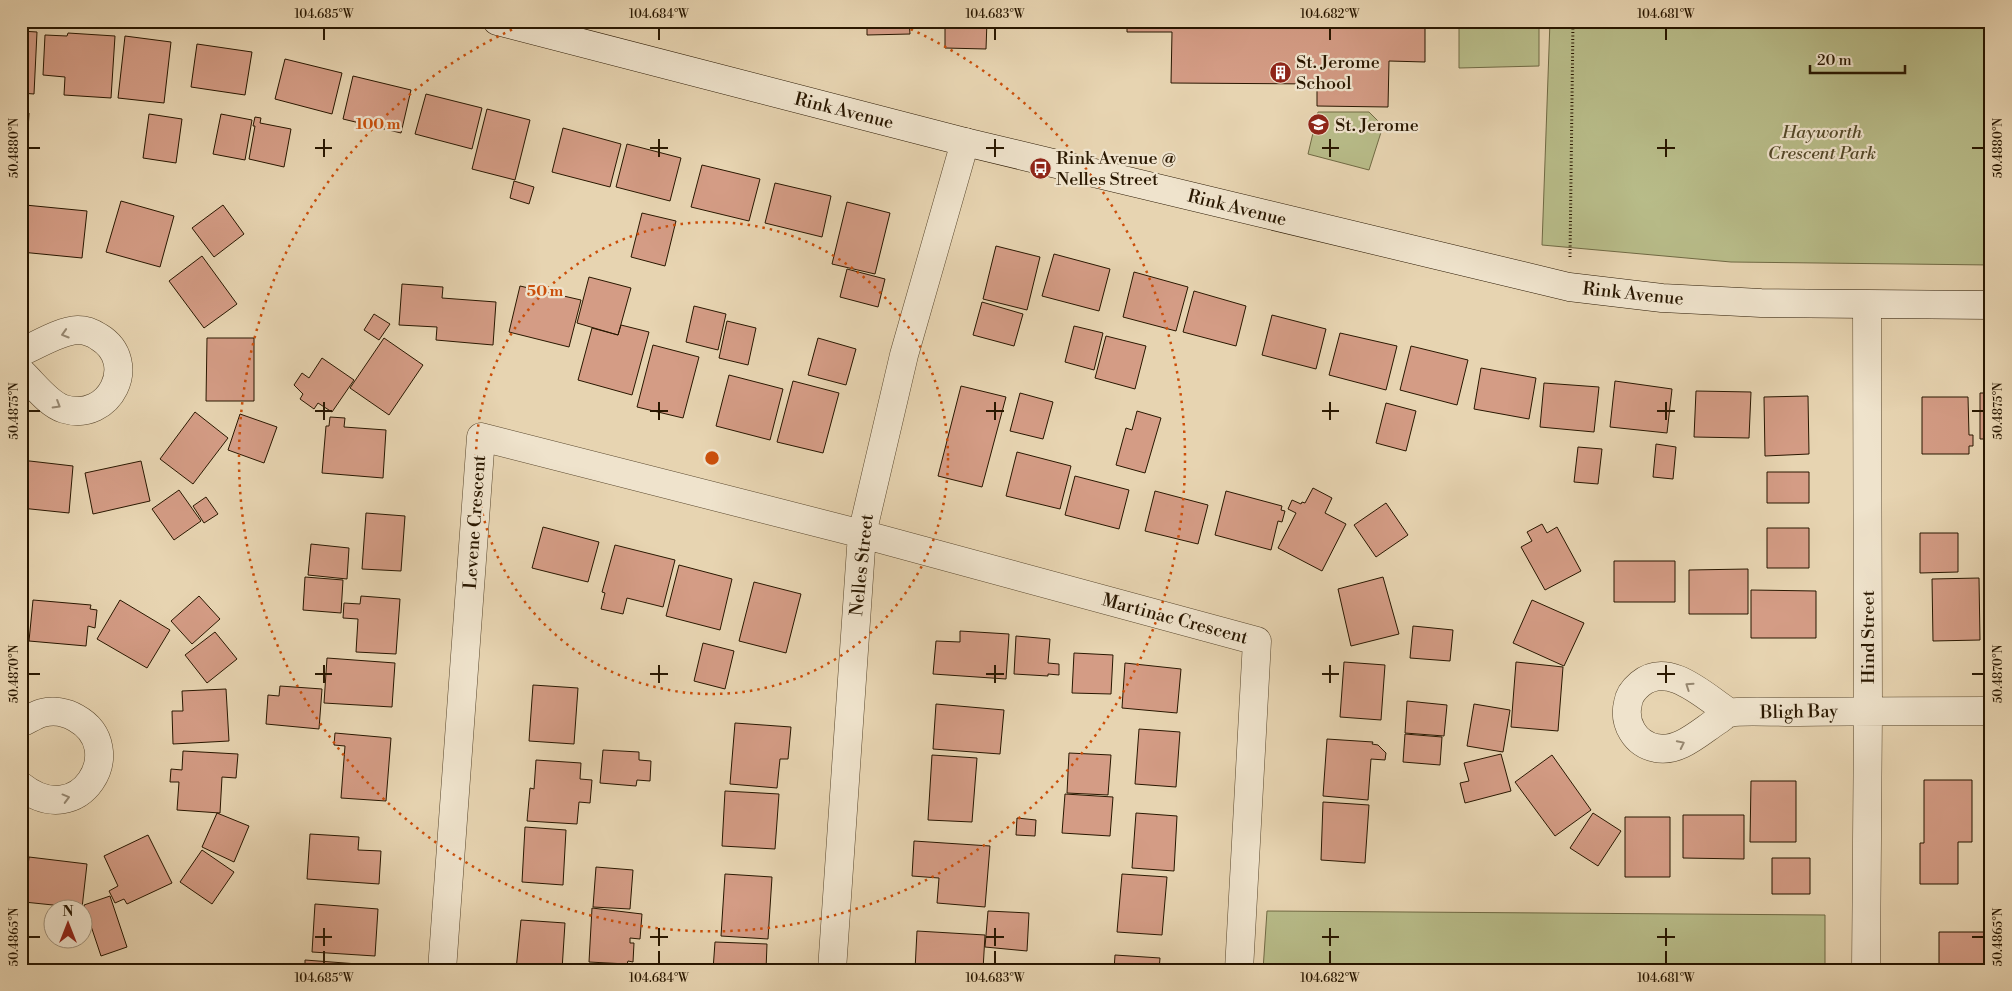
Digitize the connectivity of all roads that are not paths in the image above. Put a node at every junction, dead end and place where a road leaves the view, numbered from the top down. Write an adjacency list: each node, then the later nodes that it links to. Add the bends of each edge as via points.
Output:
1 (497, 21): 2 (street, Rink Avenue)
2 (965, 142): 3 (street, Rink Avenue, via 1569,287 1662,298); 7 (street, Nelles Street, via 904,354)
3 (1867, 305): 4 (street, Rink Avenue); 8 (street, Hind Street)
4 (1991, 305)
5 (21, 352): 6 (street, one-way to 5, via 51,401 63,409 77,411 91,409 104,402 118,379 114,351 93,333 79,330 65,333)
6 (21, 372)
7 (862, 534): 13 (street, Levene Crescent, via 481,437); 14 (street, Nelles Street); 15 (street, Martinac Crescent, via 1257,641)
8 (1868, 711): 9 (street, Bligh Bay); 10 (street, Bligh Bay); 16 (street, Hind Street)
9 (1991, 711)
10 (1730, 713)
11 (21, 723): 12 (street, one-way to 11, via 40,798 67,799 90,783 97,771 99,758 98,744 92,731 70,714 42,713)
12 (21, 786)
13 (442, 970)
14 (832, 970)
15 (1239, 970)
16 (1866, 970)

